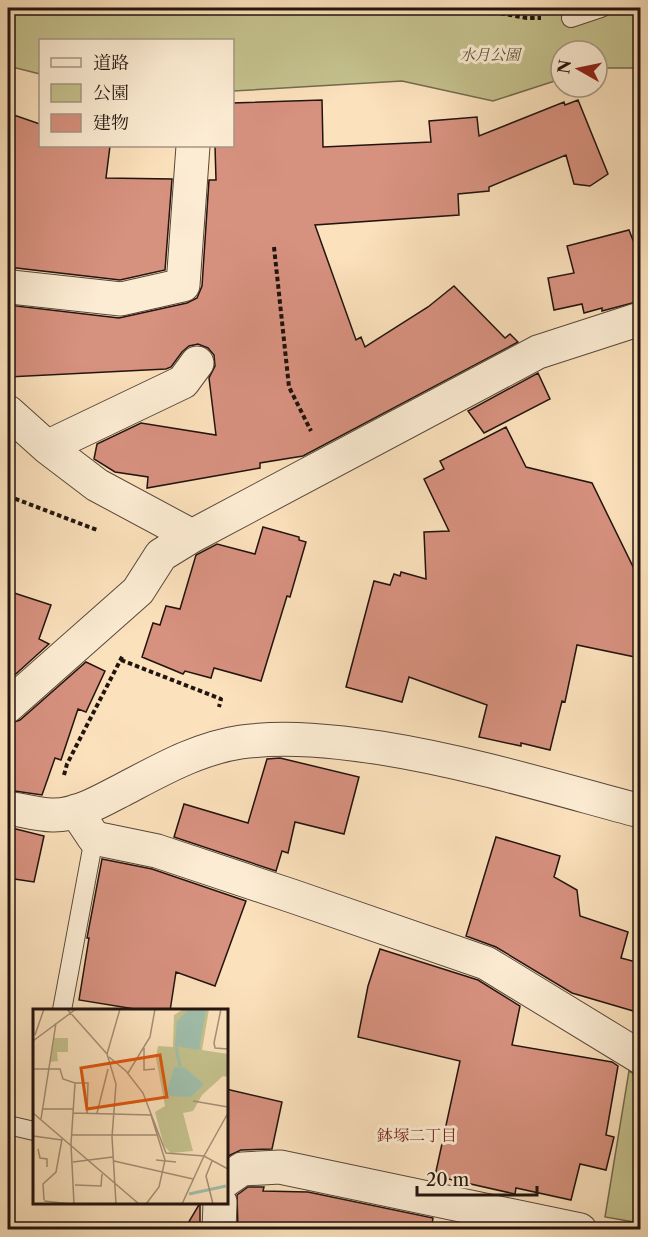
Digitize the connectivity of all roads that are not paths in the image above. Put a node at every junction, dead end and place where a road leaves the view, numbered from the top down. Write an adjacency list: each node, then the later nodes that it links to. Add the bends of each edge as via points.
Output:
1 (601, 8): 2 (lane)
2 (571, 18)
3 (193, 147): 4 (street, via 183,285 121,299)
4 (8, 285)
5 (640, 319): 9 (street, via 538,352)
6 (197, 363): 8 (street, via 183,382)
7 (8, 412): 8 (street)
8 (47, 447): 9 (street, via 97,485)
9 (192, 536): 10 (street, via 161,555 138,591)
10 (8, 706)
11 (8, 808): 13 (street)
12 (640, 811): 13 (street, via 430,756 330,740 281,739 209,748 102,801)
13 (65, 813): 14 (street)
14 (94, 838): 15 (lane); 16 (street, via 157,852 486,963)
15 (62, 1009)
16 (640, 1057)
17 (8, 1125): 18 (lane)
18 (33, 1131)
19 (228, 1179): 22 (street, via 242,1169 280,1167)
20 (220, 1204): 21 (street)
21 (219, 1230)
22 (580, 1230)

